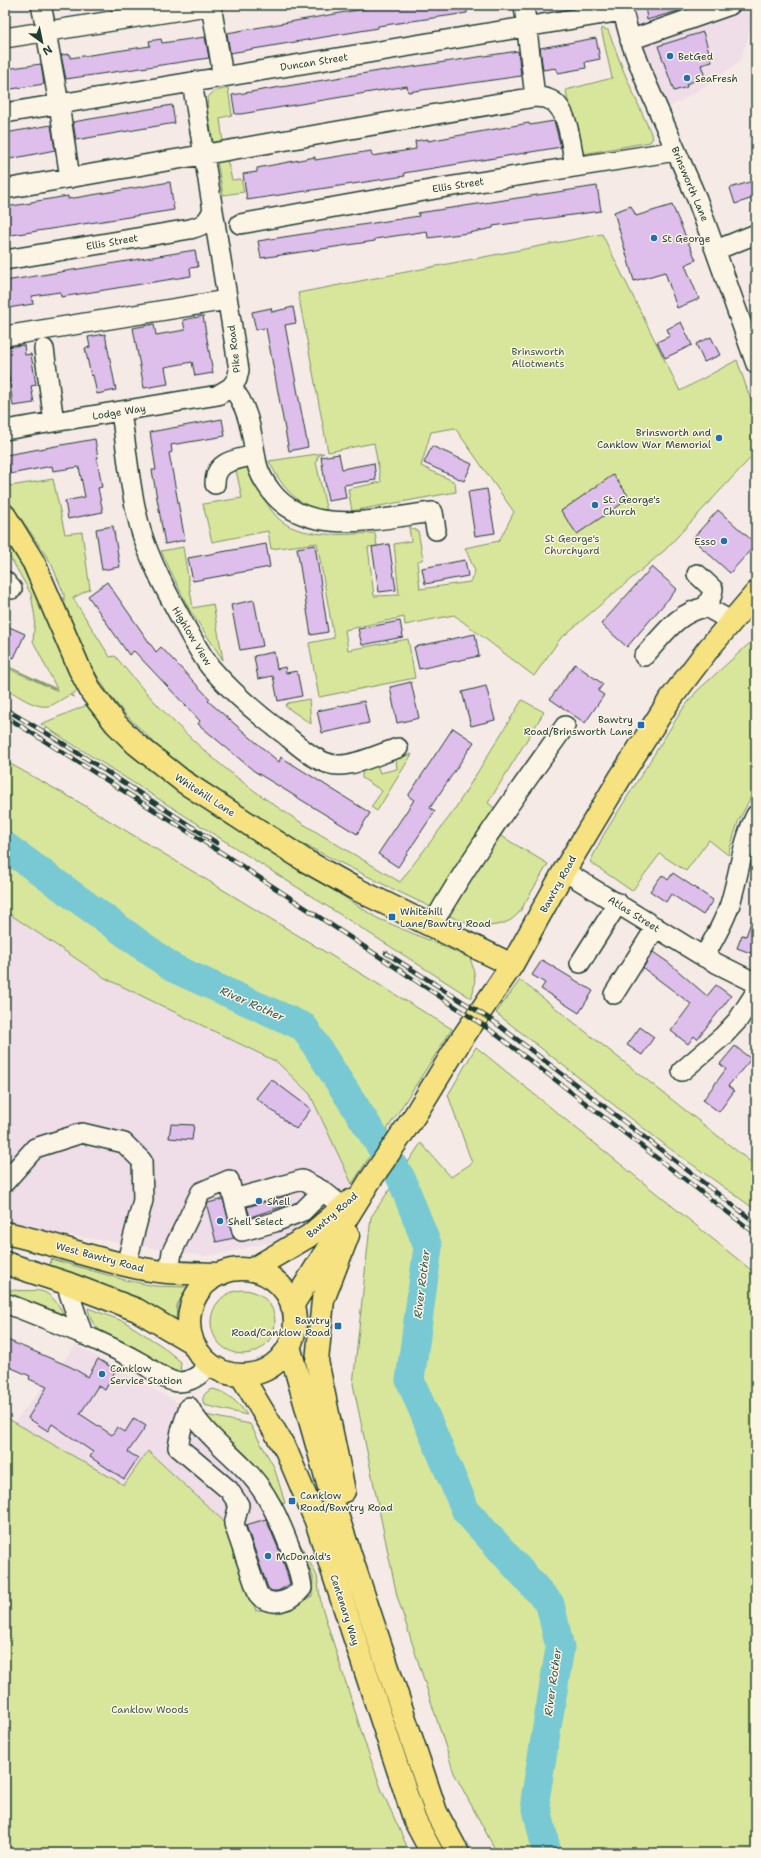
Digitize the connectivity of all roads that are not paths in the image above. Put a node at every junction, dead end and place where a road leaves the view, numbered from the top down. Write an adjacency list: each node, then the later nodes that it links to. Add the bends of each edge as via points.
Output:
1 (212, 5): 5 (street); 9 (street)
2 (524, 5): 6 (street)
3 (730, 5): 8 (street)
4 (622, 8): 6 (street, Duncan Street); 8 (street, Brinsworth Lane)
5 (43, 19): 7 (street); 12 (street)
6 (527, 27): 9 (street, Duncan Street); 11 (street)
7 (5, 38)
8 (630, 40): 14 (street, Brinsworth Lane)
9 (221, 77): 10 (street, Duncan Street)
10 (192, 82): 12 (street, Duncan Street); 15 (street, Pike Road)
11 (535, 97): 15 (street); 16 (street, via 548,99 560,106 565,115)
12 (59, 104): 13 (street, Duncan Street); 17 (street)
13 (5, 113)
14 (676, 151): 16 (street, Ellis Street); 22 (street, Brinsworth Lane, via 698,199)
15 (203, 155): 17 (street); 19 (street, Pike Road)
16 (575, 166): 20 (street, Ellis Street)
17 (70, 178): 18 (street)
18 (5, 189)
19 (212, 212): 23 (street, Ellis Street, via 208,221 190,229); 24 (street, Pike Road)
20 (240, 224)
21 (756, 234): 22 (street)
22 (716, 250): 27 (street, Brinsworth Lane)
23 (5, 260)
24 (227, 300): 25 (street); 28 (street, Pike Road, via 239,370 237,379)
25 (5, 336)
26 (44, 349): 30 (street)
27 (756, 364)
28 (231, 387): 29 (street, Lodge Way, via 218,395); 32 (street, Pike Road, via 244,405)
29 (121, 412): 30 (street, Lodge Way); 42 (street, Highlow View, via 141,531 164,587 210,667 278,729 312,755 329,763 351,763)
30 (54, 422): 31 (street, Lodge Way)
31 (5, 430)
32 (255, 455): 33 (street, via 227,462 218,469); 35 (street, Pike Road, via 258,468 276,497 289,508 302,514 319,520 341,522 432,512)
33 (215, 484)
34 (5, 516): 46 (main road, Whitehill Lane, via 34,562 92,693 116,724 136,744 184,782 306,861 356,889)
35 (436, 530)
36 (697, 574): 38 (street, via 713,589)
37 (756, 593): 39 (main road, Bawtry Road)
38 (706, 607): 39 (street); 40 (street, via 693,609 679,617)
39 (731, 621): 44 (main road, Bawtry Road, via 670,701)
40 (644, 656)
41 (565, 726): 46 (street, via 504,810)
42 (398, 748)
43 (756, 815): 48 (street, via 742,855 730,905)
44 (564, 871): 45 (street, Atlas Street); 50 (main road, Bawtry Road)
45 (618, 903): 47 (street, Atlas Street); 49 (street)
46 (432, 925): 50 (main road, Whitehill Lane)
47 (656, 927): 48 (street, Atlas Street); 53 (street)
48 (704, 957): 51 (street, Atlas Street)
49 (580, 963)
50 (512, 964): 55 (main road, Bawtry Road, via 406,1129)
51 (756, 983)
52 (756, 992): 54 (street, via 724,1036)
53 (614, 994)
54 (682, 1071)
55 (372, 1177): 59 (main road, Bawtry Road); 68 (main road, Bawtry Road); 76 (main road, via 323,1300 317,1362)
56 (5, 1182): 62 (street, via 35,1148 82,1133 124,1143 142,1161 143,1200)
57 (323, 1191): 58 (street, via 302,1180); 58 (street, via 303,1211 242,1231); 59 (street)
58 (236, 1205): 64 (street, via 230,1180 201,1192 172,1252)
59 (343, 1207): 63 (main road, Bawtry Road, via 309,1236)
60 (5, 1233): 62 (main road, West Bawtry Road)
61 (5, 1263): 66 (main road)
62 (126, 1265): 64 (main road, West Bawtry Road)
63 (251, 1270): 65 (main road, via 239,1269); 68 (main road, via 269,1277 280,1285)
64 (170, 1272): 65 (main road, West Bawtry Road)
65 (221, 1274): 70 (main road, via 200,1289 191,1306 189,1325)
66 (69, 1284): 69 (street, via 69,1293); 70 (main road, via 137,1310)
67 (8, 1304): 69 (street)
68 (292, 1306): 71 (main road, via 295,1325)
69 (83, 1335): 74 (street, via 126,1354 166,1378)
70 (193, 1343): 72 (main road)
71 (289, 1346): 73 (main road, via 269,1368); 76 (main road, via 336,1512)
72 (210, 1365): 73 (main road, via 223,1372); 74 (street, via 198,1378)
73 (241, 1376): 77 (main road, Centenary Way, via 286,1450 306,1495 415,1820)
74 (184, 1381): 75 (street)
75 (189, 1407): 75 (street, via 206,1433 243,1466 272,1505 301,1579 302,1588 296,1596 288,1600 268,1602 262,1600 258,1594 234,1524 239,1505 229,1490 178,1447)
76 (371, 1617): 78 (main road, via 436,1812)
77 (432, 1853)
78 (458, 1853)

